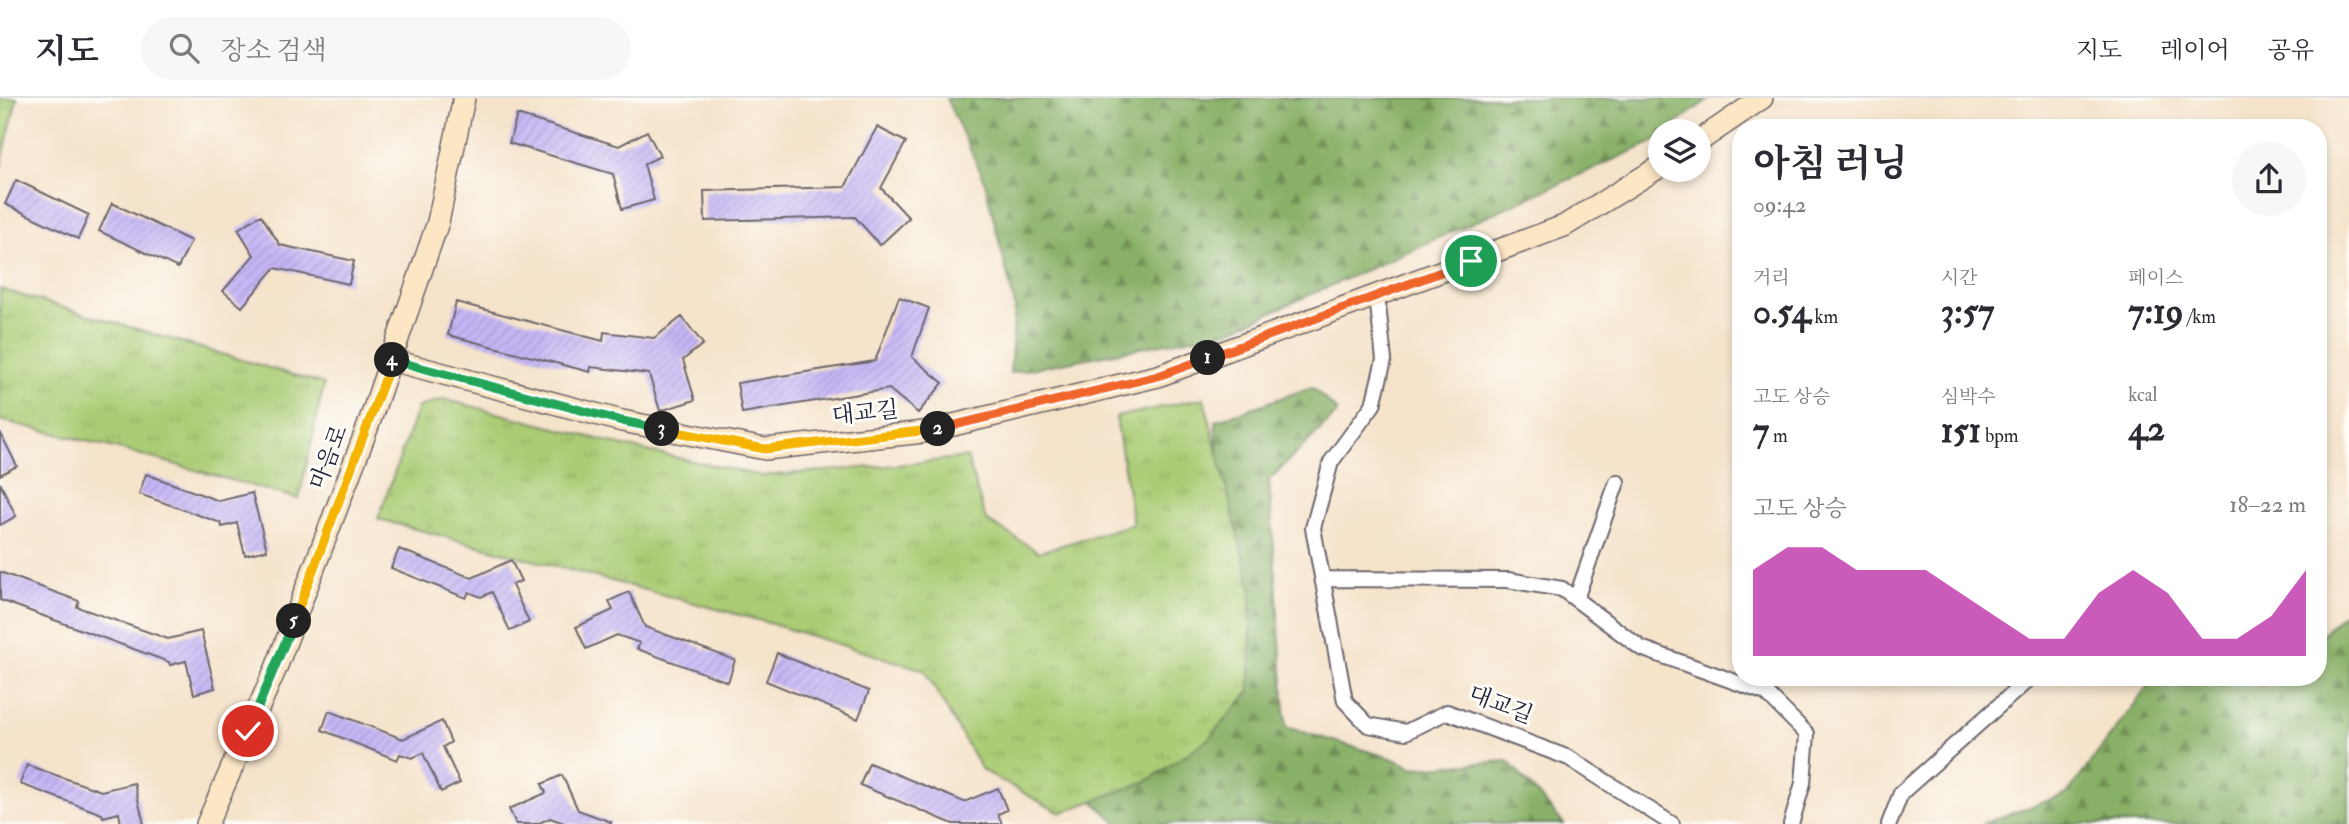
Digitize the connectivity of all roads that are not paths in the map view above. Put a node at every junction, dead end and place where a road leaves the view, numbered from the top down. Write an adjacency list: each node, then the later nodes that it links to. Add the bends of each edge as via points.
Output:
1 (464, 98): 6 (street, 마음로, via 438,222)
2 (1762, 98): 3 (street)
3 (1711, 133)
4 (1648, 174): 5 (street, 대교길, via 1564,226)
5 (1377, 296): 6 (street, 대교길, via 1158,376 925,432 765,449 622,421); 8 (street, 대교길, via 1384,360 1373,405 1331,462 1313,528)
6 (391, 360): 13 (street, 마음로, via 276,668)
7 (1617, 482): 9 (street)
8 (1322, 579): 9 (street, via 1508,580 1562,589); 14 (street, 대교길, via 1345,701 1368,725 1406,732 1447,712 1569,758)
9 (1576, 599): 10 (street, via 1641,648)
10 (1732, 676)
11 (1756, 686): 15 (street, via 1807,733 1804,783)
12 (2016, 686): 16 (street, via 1901,793)
13 (207, 824)
14 (1672, 824)
15 (1791, 824)
16 (1889, 824)

